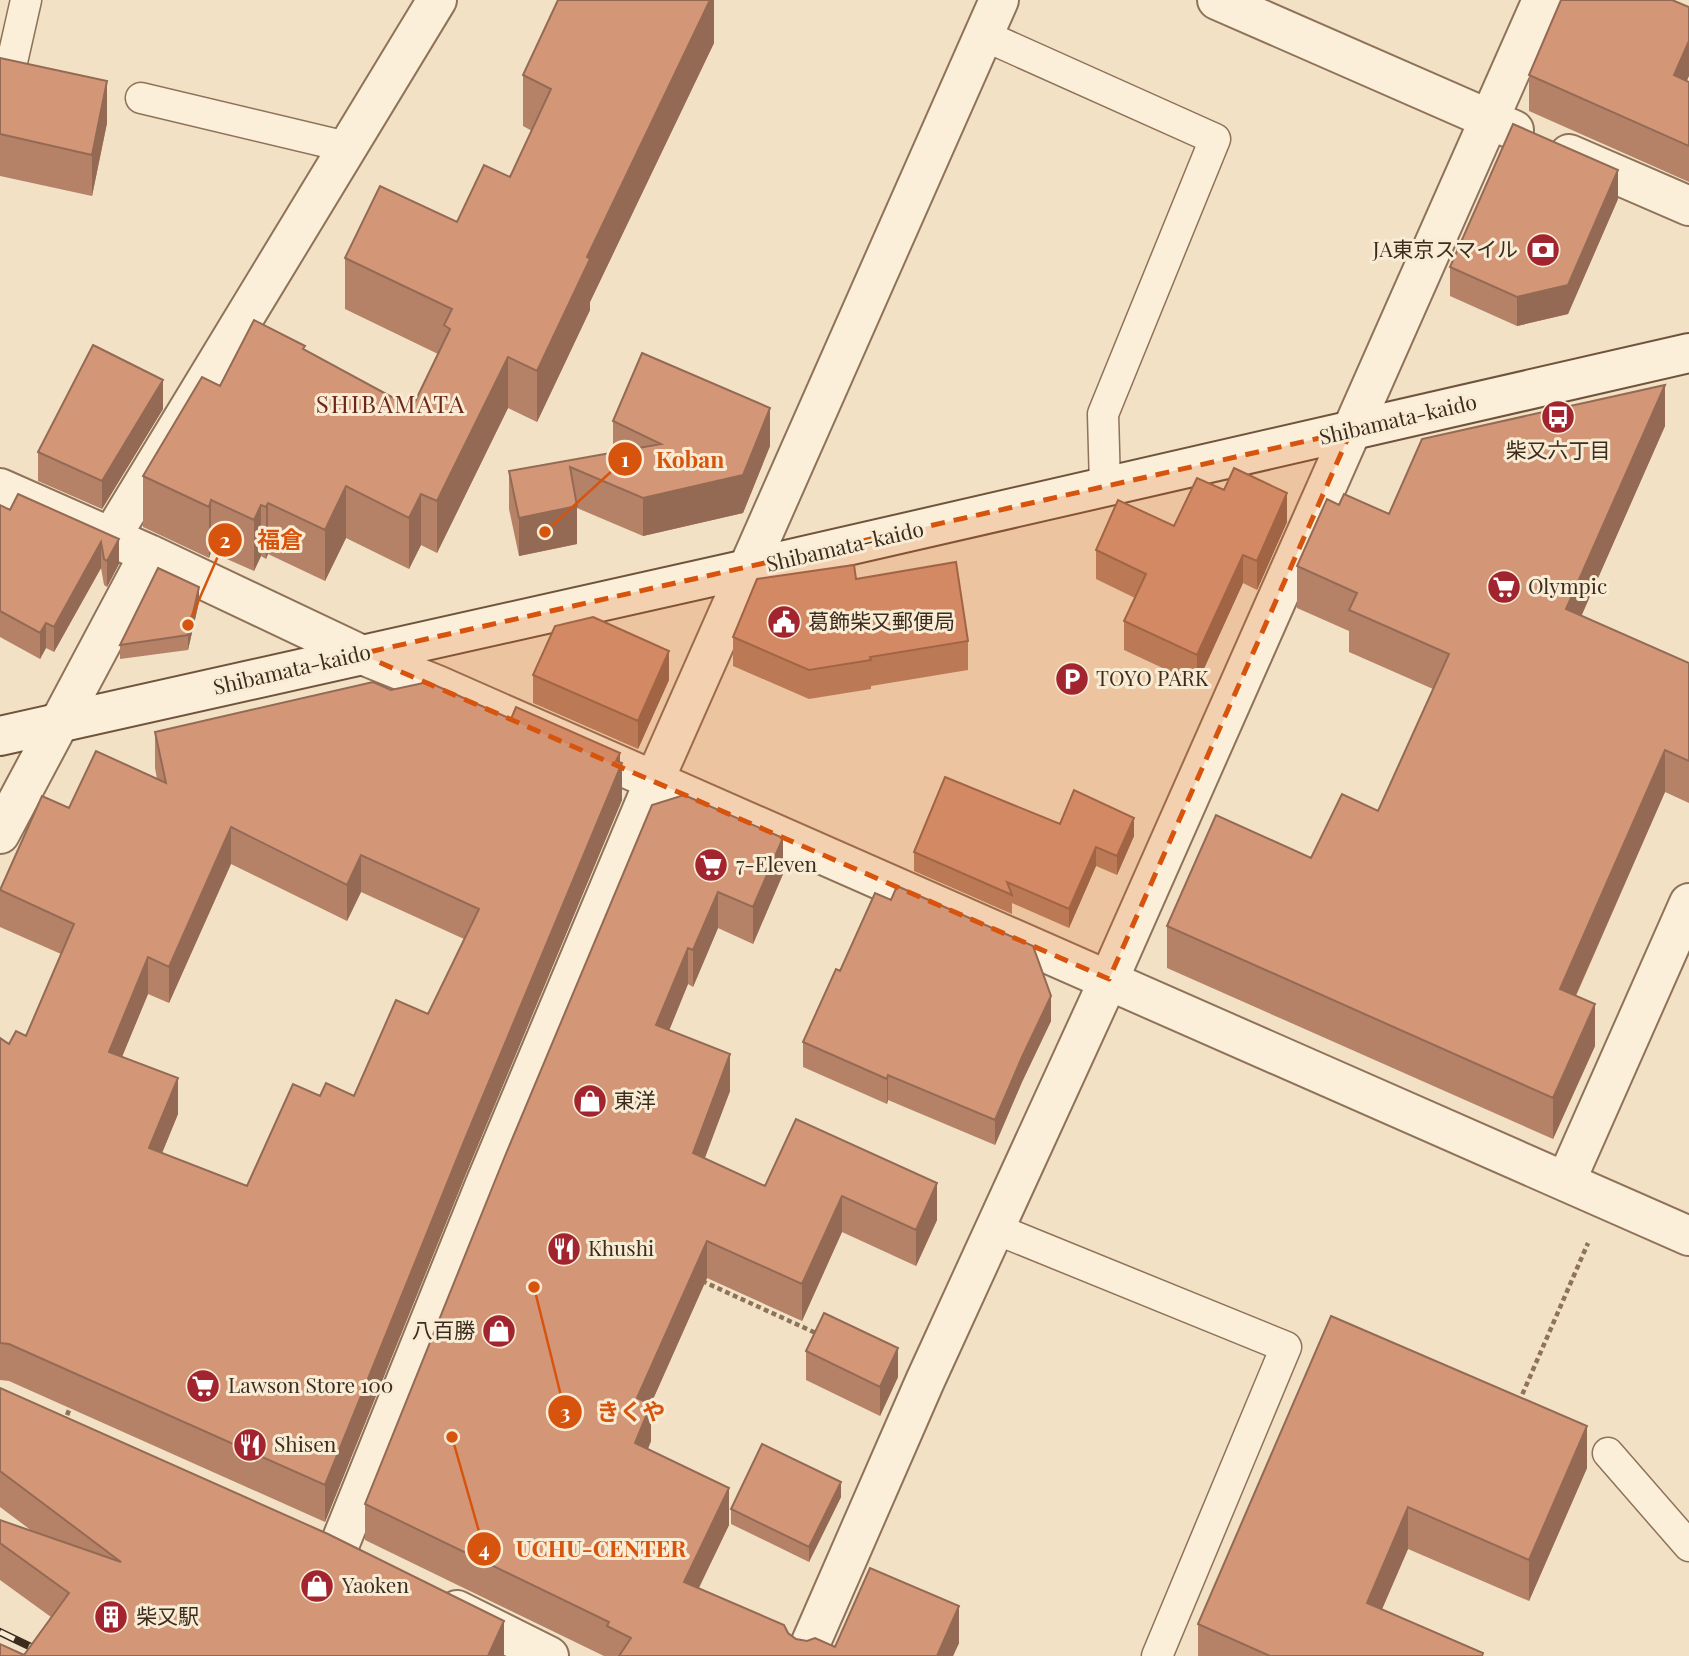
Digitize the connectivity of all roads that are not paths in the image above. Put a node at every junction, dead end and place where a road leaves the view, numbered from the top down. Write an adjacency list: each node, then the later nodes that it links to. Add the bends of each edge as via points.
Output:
1 (26, 0): 7 (lane)
2 (437, 0): 10 (street)
3 (999, 0): 6 (street)
4 (1217, 0): 9 (street)
5 (1542, 0): 9 (street)
6 (983, 35): 14 (lane, via 1215,139 1103,414); 18 (street)
7 (12, 62)
8 (141, 98): 10 (lane)
9 (1489, 119): 11 (street); 13 (street)
10 (347, 147): 16 (street)
11 (1689, 206)
12 (1689, 353): 13 (street, Shibamata-kaido)
13 (1351, 431): 14 (street, Shibamata-kaido); 25 (street)
14 (1105, 486): 18 (street, Shibamata-kaido)
15 (0, 488): 16 (street)
16 (111, 537): 17 (street)
17 (149, 554): 19 (street); 20 (street)
18 (747, 569): 19 (street, Shibamata-kaido); 22 (street)
19 (360, 654): 20 (street, Shibamata-kaido); 22 (street)
20 (59, 722): 21 (street, Shibamata-kaido); 23 (street)
21 (0, 736)
22 (654, 781): 25 (street); 30 (street, via 485,1184 350,1557)
23 (0, 834)
24 (1689, 904): 26 (street)
25 (1109, 979): 26 (street); 27 (street)
26 (1566, 1181): 28 (street)
27 (996, 1229): 34 (street); 35 (lane, via 1286,1347)
28 (1689, 1236)
29 (1608, 1453): 31 (lane)
30 (300, 1534)
31 (1689, 1546)
32 (425, 1594): 33 (street)
33 (549, 1656)
34 (805, 1656)
35 (1157, 1656)

